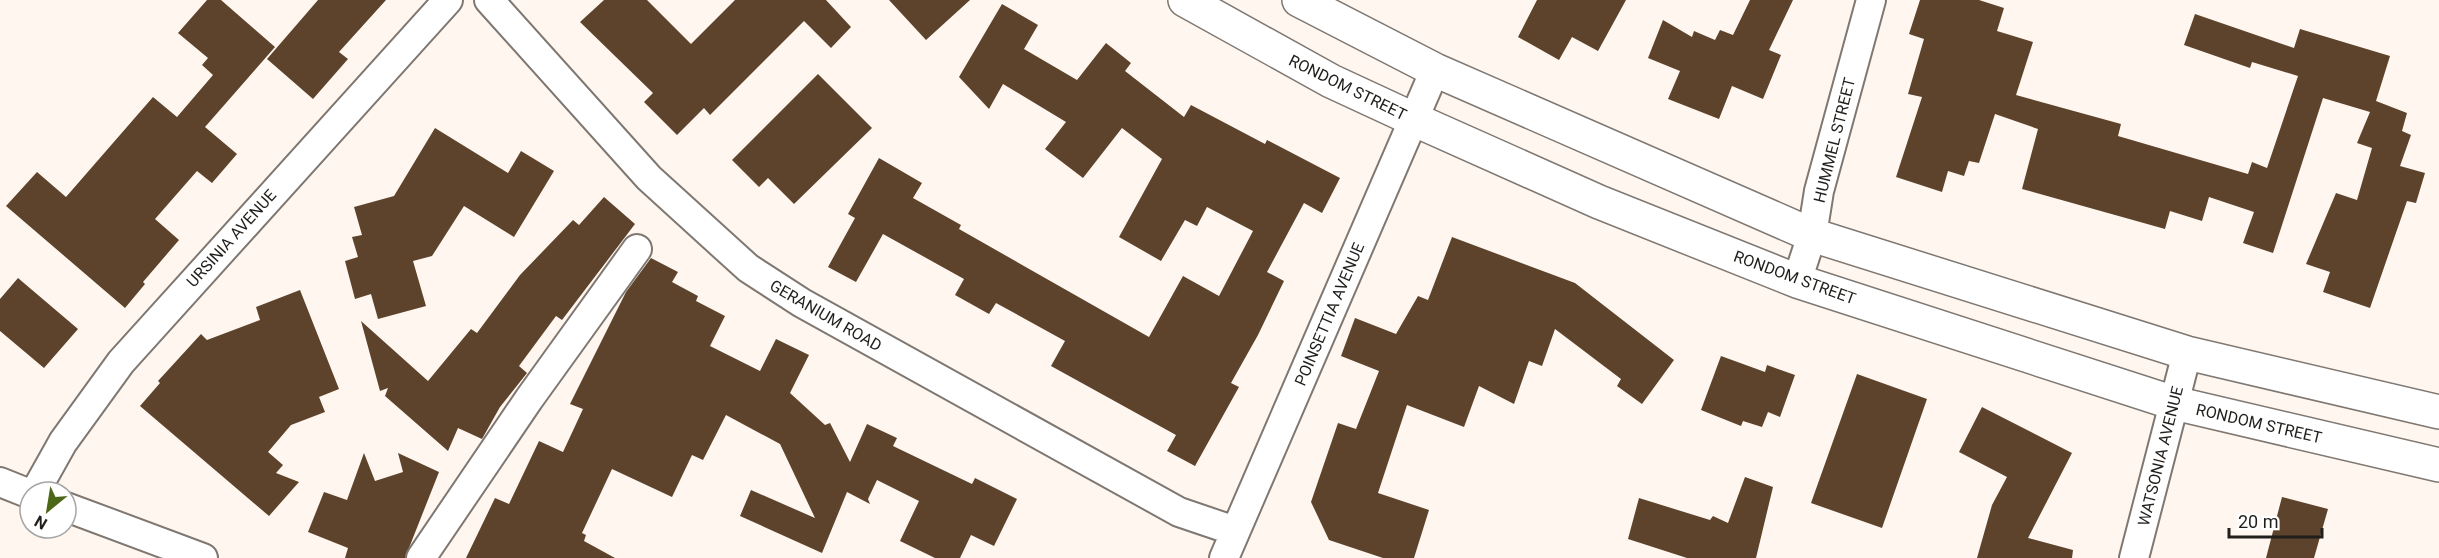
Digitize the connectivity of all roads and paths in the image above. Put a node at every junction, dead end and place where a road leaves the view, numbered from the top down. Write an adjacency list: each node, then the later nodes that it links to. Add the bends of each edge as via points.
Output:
1 (448, 0): 15 (street, URSINIA AVENUE, via 121,362 63,442)
2 (489, 0): 19 (street, GERANIUM ROAD, via 649,177 770,284 1179,512)
3 (1185, 0): 7 (street, RONDOM STREET, via 1331,81)
4 (1299, 0): 6 (street)
5 (1871, 0): 8 (street, HUMMEL STREET, via 1819,191)
6 (1435, 70): 7 (street, POINSETTIA AVENUE); 8 (street)
7 (1413, 119): 10 (street, RONDOM STREET, via 1599,202); 19 (street, POINSETTIA AVENUE)
8 (1812, 235): 10 (street, HUMMEL STREET); 11 (street)
9 (637, 249): 21 (street)
10 (1797, 281): 12 (street, RONDOM STREET)
11 (2187, 353): 12 (street, WATSONIA AVENUE); 13 (street)
12 (2174, 403): 14 (street, RONDOM STREET); 23 (street, WATSONIA AVENUE)
13 (2439, 412)
14 (2439, 465)
15 (42, 480)
16 (0, 482): 17 (street)
17 (18, 489)
18 (78, 511): 20 (street)
19 (1235, 531): 22 (street, POINSETTIA AVENUE)
20 (203, 558)
21 (422, 558)
22 (1224, 558)
23 (2134, 558)

